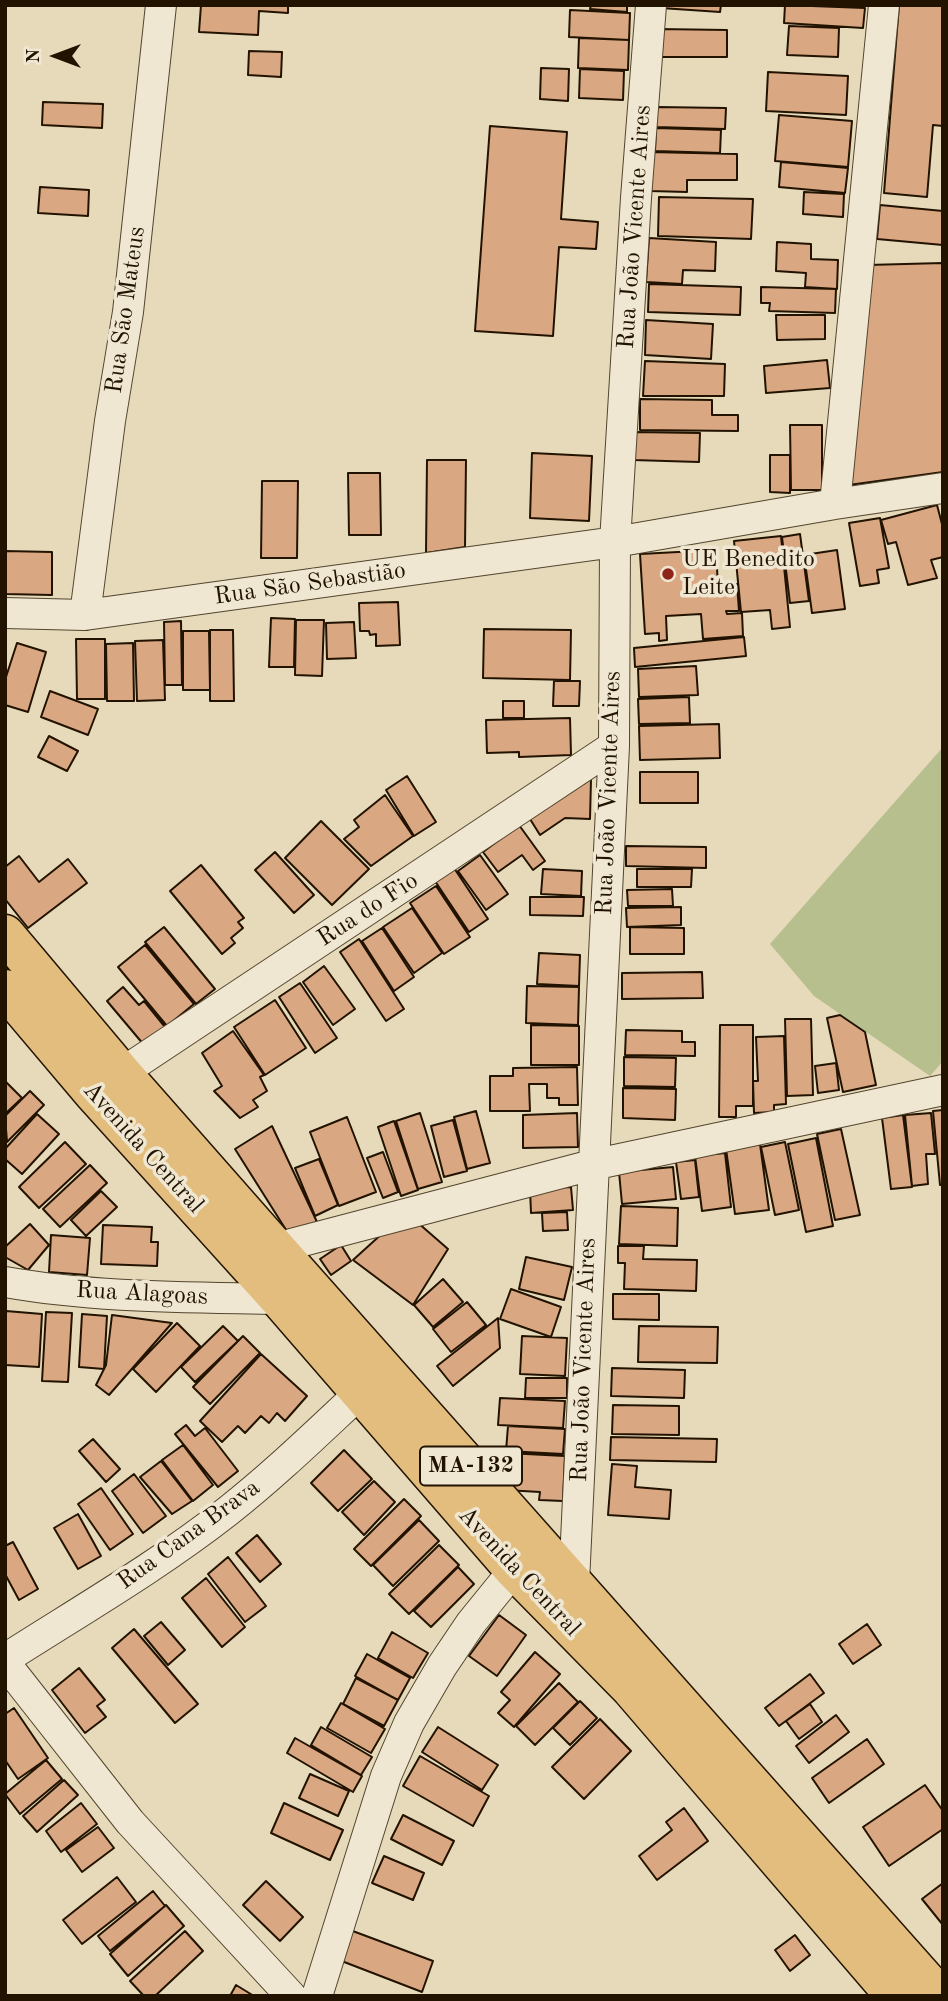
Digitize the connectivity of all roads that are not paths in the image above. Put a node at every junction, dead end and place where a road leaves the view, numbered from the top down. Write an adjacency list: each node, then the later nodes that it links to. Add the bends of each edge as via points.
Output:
1 (161, 5): 8 (street, Rua São Mateus, via 128,312)
2 (651, 5): 6 (street, Rua João Vicente Aires)
3 (884, 5): 5 (street)
4 (943, 488): 5 (street, Rua São Sebastião)
5 (835, 504): 6 (street, Rua São Sebastião)
6 (615, 542): 8 (street, Rua São Sebastião); 9 (street, Rua João Vicente Aires)
7 (5, 613): 8 (street, Rua São Sebastião)
8 (85, 615)
9 (614, 746): 12 (street, Rua do Fio); 14 (street, Rua João Vicente Aires)
10 (5, 934): 12 (main road, MA-132)
11 (5, 989): 12 (main road, Avenida Central / MA-132)
12 (107, 1082): 15 (main road, MA-132); 17 (main road, Avenida Central / MA-132)
13 (943, 1090): 14 (street)
14 (592, 1165): 15 (street); 20 (street, Rua João Vicente Aires)
15 (276, 1248): 20 (main road, MA-132)
16 (5, 1282): 17 (street, Rua Alagoas, via 125,1295)
17 (279, 1298): 18 (main road, Avenida Central / MA-132)
18 (360, 1393): 19 (main road, Avenida Central / MA-132); 21 (street, Rua Cana Brava, via 228,1511)
19 (514, 1570): 22 (main road, Avenida Central / MA-132); 24 (street, via 471,1623 410,1723 386,1776)
20 (573, 1582): 22 (main road, MA-132)
21 (5, 1661): 23 (street, via 130,1822)
22 (927, 1989)
23 (291, 1996)
24 (317, 1996)

